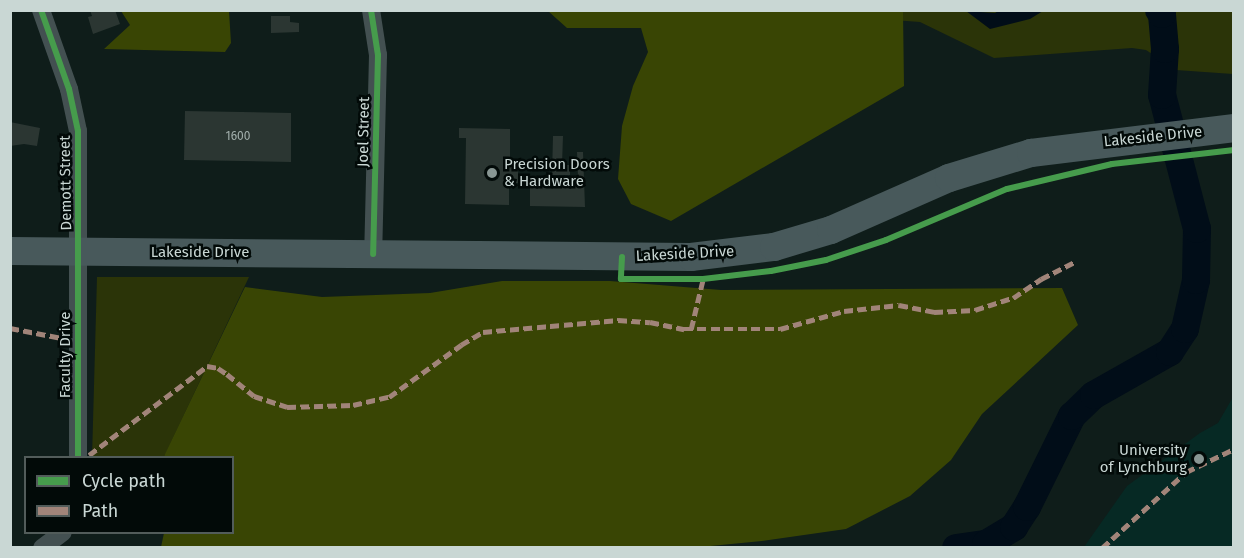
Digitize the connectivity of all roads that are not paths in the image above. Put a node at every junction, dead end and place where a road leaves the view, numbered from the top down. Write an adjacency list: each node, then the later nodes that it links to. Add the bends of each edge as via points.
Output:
1 (41, 10): 5 (street, Demott Street, via 69,89 78,131)
2 (371, 10): 6 (street, Joel Street, via 378,55)
3 (1233, 128): 6 (main road, Lakeside Drive, via 1031,153 949,178 831,230 774,247 691,257)
4 (10, 251): 5 (main road, Lakeside Drive)
5 (79, 253): 6 (main road, Lakeside Drive); 7 (street, Faculty Drive)
6 (373, 254)
7 (78, 456)
8 (60, 534): 9 (street)
9 (42, 548)

